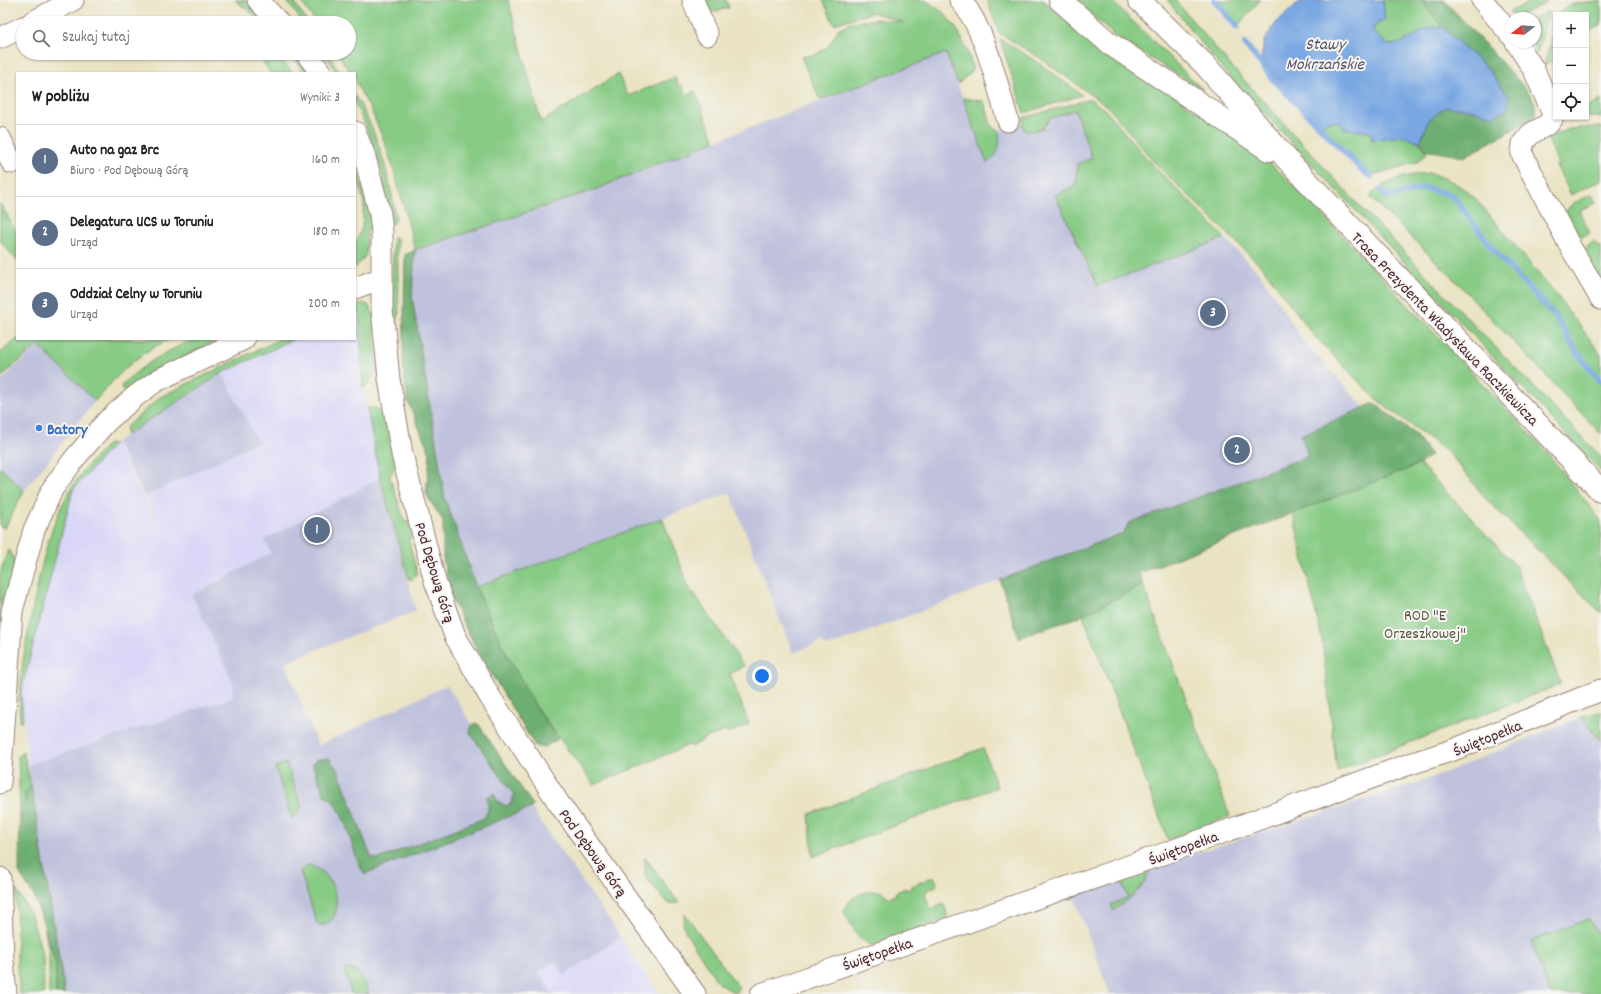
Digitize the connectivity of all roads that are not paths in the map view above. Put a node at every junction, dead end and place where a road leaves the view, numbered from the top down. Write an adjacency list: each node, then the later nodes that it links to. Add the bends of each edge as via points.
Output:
1 (73, 0): 9 (street)
2 (258, 0): 10 (street)
3 (277, 0): 11 (street)
4 (693, 0): 14 (street)
5 (960, 0): 17 (street, via 981,34)
6 (1060, 0): 21 (main road, Trasa Prezydenta Władysława Raczkiewicza, via 1109,43)
7 (1139, 0): 21 (main road, Trasa Prezydenta Władysława Raczkiewicza, via 1206,66)
8 (1482, 0): 12 (street)
9 (44, 16)
10 (273, 16)
11 (288, 16)
12 (1505, 28)
13 (16, 30): 15 (street)
14 (707, 34)
15 (0, 38)
16 (1520, 48): 24 (street, via 1534,70 1553,114 1552,120 1523,143 1522,154)
17 (1008, 121)
18 (356, 134): 22 (street, Pod Dębową Górą, via 364,154 380,214)
19 (0, 138): 20 (street)
20 (10, 163)
21 (1292, 166): 26 (main road, Trasa Prezydenta Władysława Raczkiewicza)
22 (382, 278): 23 (street); 32 (street, Pod Dębową Górą, via 382,309 389,379 402,454 435,581 455,636 490,697 558,802)
23 (356, 288)
24 (1601, 299)
25 (242, 340): 28 (street, via 164,378 137,395 107,422 53,488 34,530 12,611)
26 (1601, 491)
27 (1601, 690): 33 (street, Świętopełka, via 1453,750)
28 (0, 783)
29 (0, 878): 30 (street)
30 (1, 961): 31 (street)
31 (6, 994)
32 (695, 994)
33 (761, 994)

